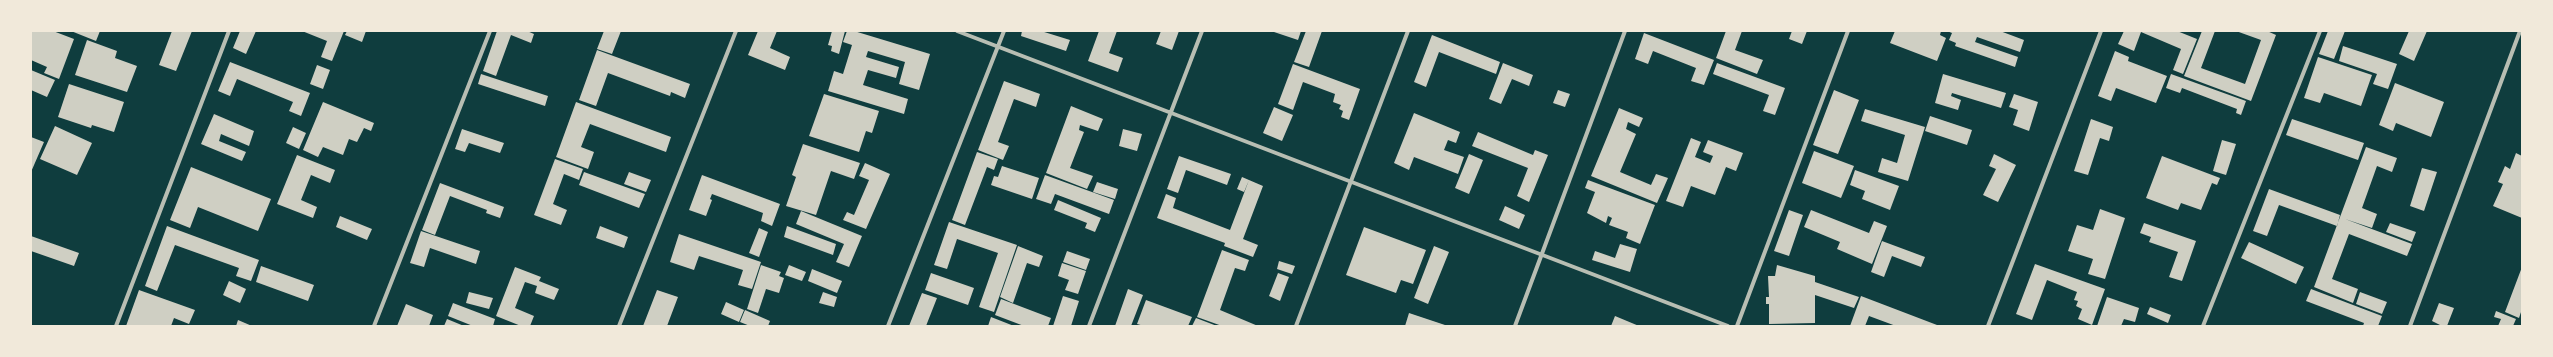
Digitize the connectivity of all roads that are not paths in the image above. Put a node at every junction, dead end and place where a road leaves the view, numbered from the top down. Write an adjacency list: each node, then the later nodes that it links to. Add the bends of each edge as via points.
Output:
1 (229, 31): 17 (street)
2 (490, 31): 18 (street)
3 (736, 31): 19 (street)
4 (957, 31): 13 (street)
5 (1004, 31): 13 (street)
6 (1202, 31): 14 (street)
7 (1408, 31): 15 (street)
8 (1625, 31): 16 (street)
9 (1848, 31): 25 (street)
10 (2101, 31): 26 (street)
11 (2320, 31): 27 (street)
12 (2520, 31): 28 (street)
13 (998, 47): 14 (street); 20 (street)
14 (1170, 113): 15 (street); 21 (street)
15 (1351, 182): 16 (street); 22 (street)
16 (1542, 255): 23 (street); 24 (street)
17 (116, 326)
18 (374, 326)
19 (619, 326)
20 (888, 326)
21 (1089, 326)
22 (1296, 326)
23 (1516, 326)
24 (1728, 326)
25 (1737, 326)
26 (1988, 326)
27 (2203, 326)
28 (2410, 326)

